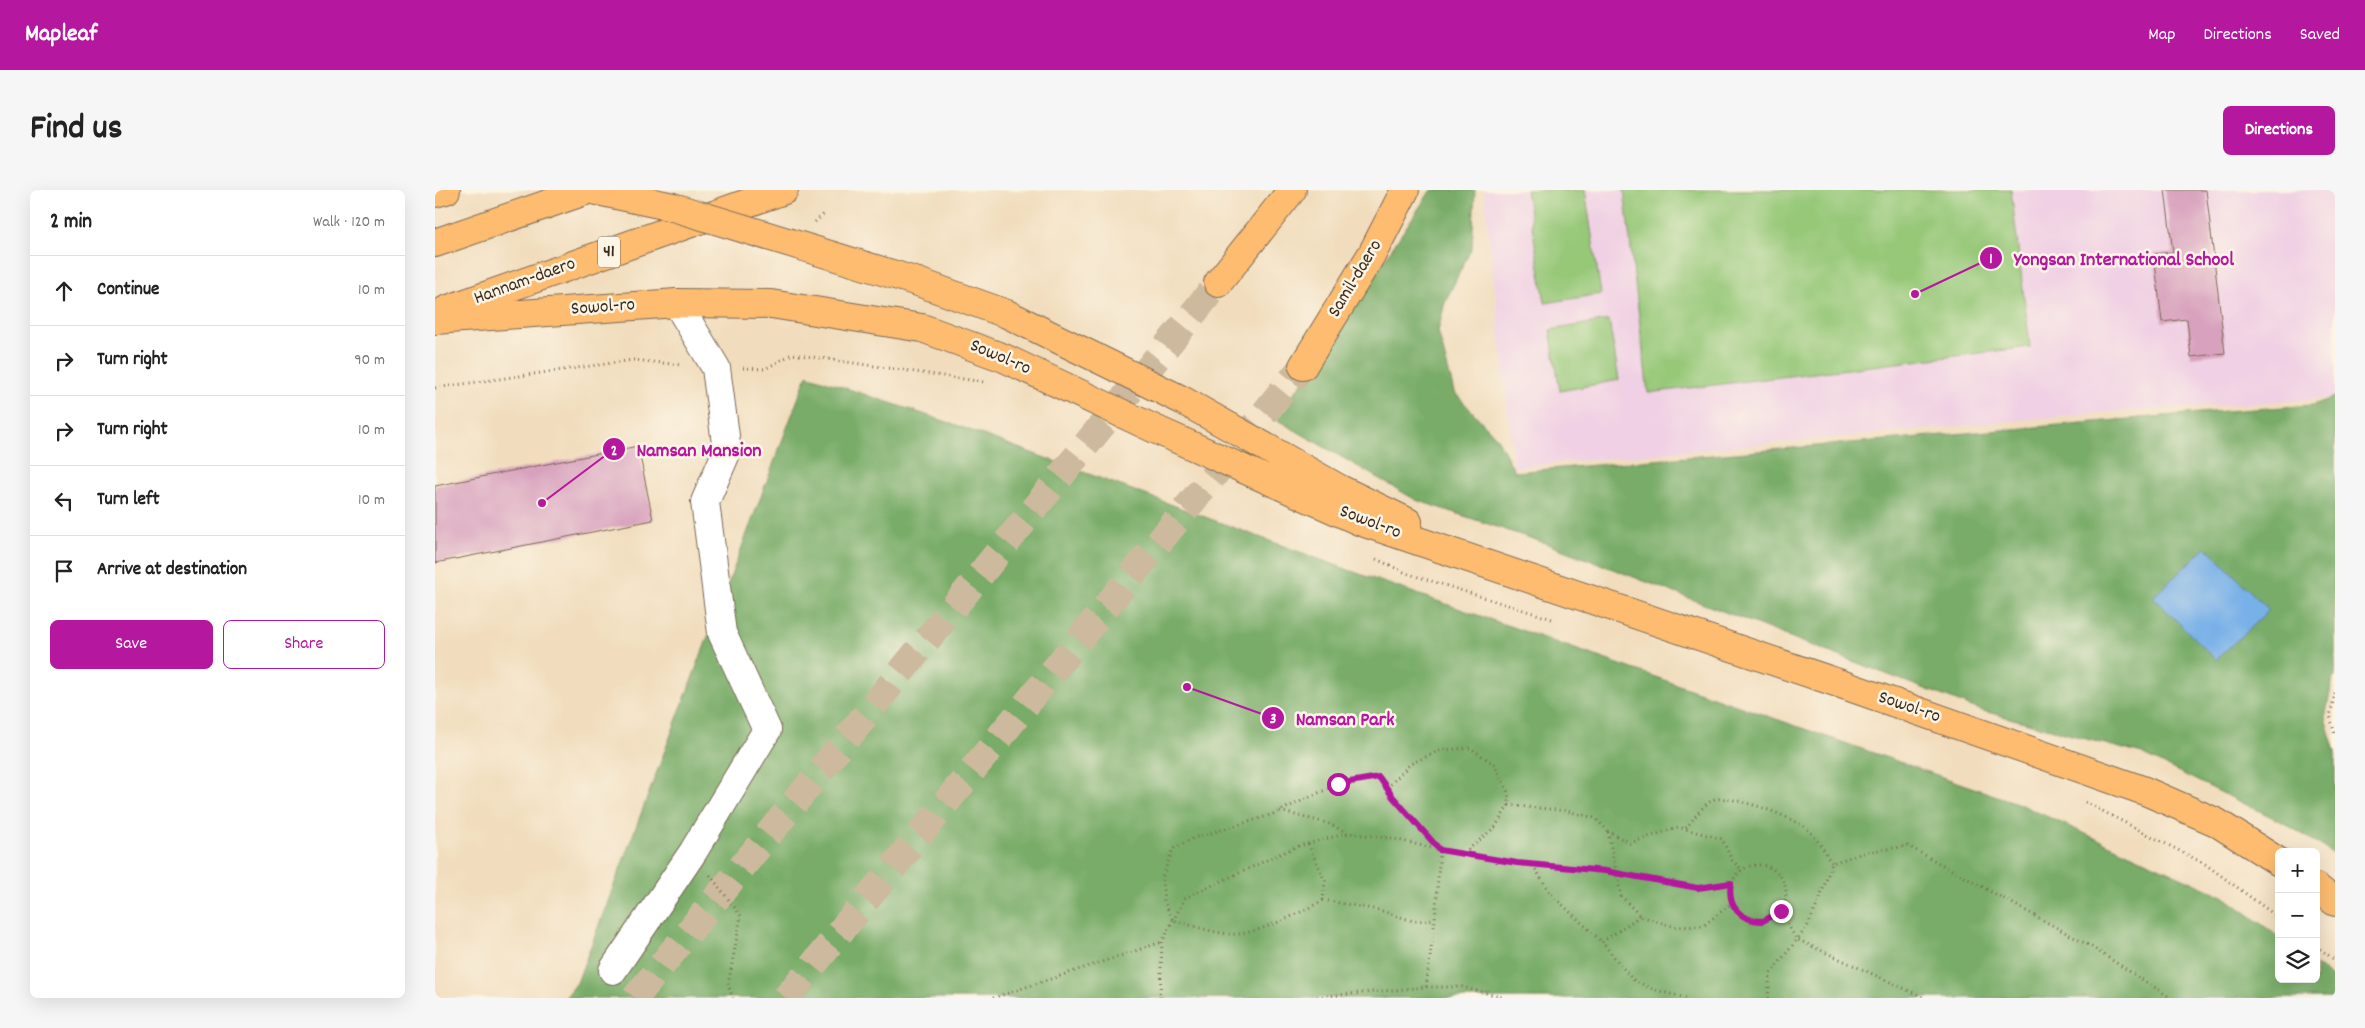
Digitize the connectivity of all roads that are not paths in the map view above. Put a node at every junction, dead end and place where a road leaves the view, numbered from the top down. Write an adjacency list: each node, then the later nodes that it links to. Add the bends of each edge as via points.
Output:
1 (446, 190): 7 (main road)
2 (588, 190): 8 (main road)
3 (593, 190): 14 (main road, Sowol-ro, bridge, via 673,207 918,282 1016,319 1182,400 1340,489)
4 (784, 190): 11 (main road, Hannam-daero / 41)
5 (1292, 190): 9 (main road)
6 (1405, 190): 13 (main road, Samil-daero, via 1373,252)
7 (435, 193)
8 (435, 244)
9 (1218, 283)
10 (677, 303): 12 (main road, Sowol-ro); 14 (main road, Sowol-ro, via 771,304 922,328 1004,358 1359,521); 18 (street, via 716,368 727,451 705,502 722,633 767,730 693,852)
11 (435, 314)
12 (435, 320)
13 (1303, 366)
14 (1529, 580): 15 (main road, Sowol-ro, via 1841,684 2145,791 2216,822)
15 (2275, 859)
16 (2320, 890): 17 (main road)
17 (2335, 902)
18 (613, 970)

